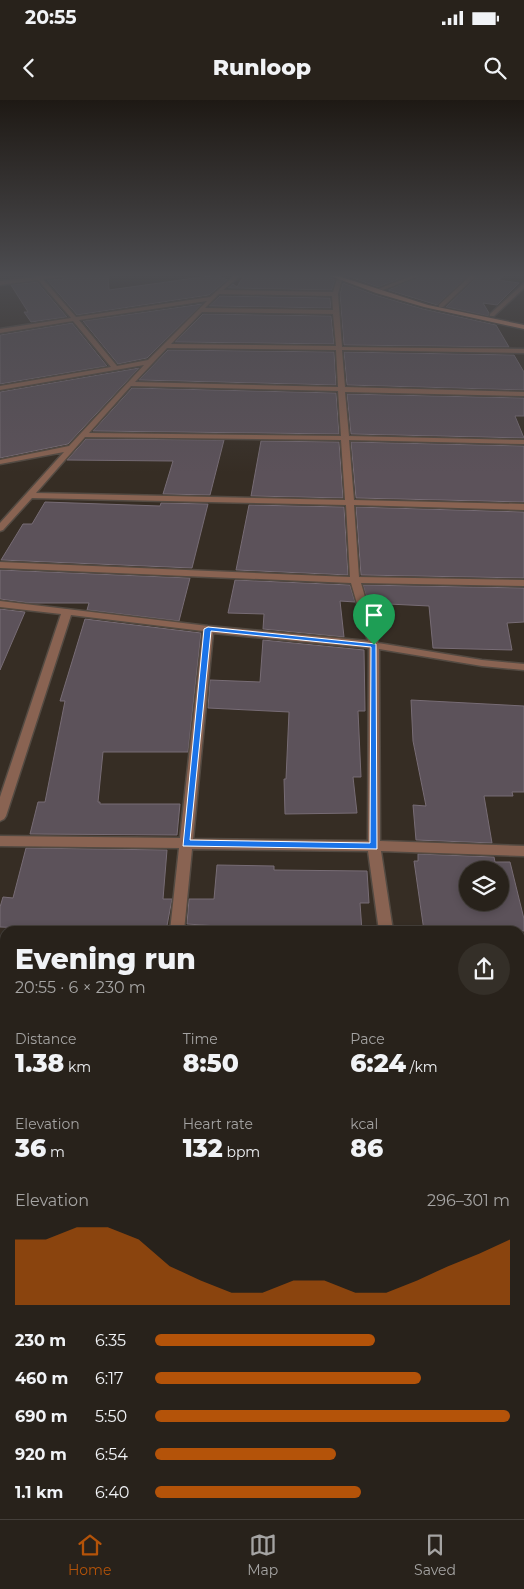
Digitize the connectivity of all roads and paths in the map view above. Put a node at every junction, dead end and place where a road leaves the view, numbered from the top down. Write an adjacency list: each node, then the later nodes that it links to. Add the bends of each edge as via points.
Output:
1 (93, 341): 8 (street)
2 (171, 341): 4 (street)
3 (338, 341): 5 (street)
4 (166, 346): 5 (street); 7 (street)
5 (339, 348): 6 (street); 11 (street)
6 (524, 351)
7 (150, 362): 8 (street); 9 (street)
8 (116, 368): 10 (street)
9 (129, 384): 11 (street); 13 (street)
10 (0, 388)
11 (341, 390): 12 (street); 14 (street)
12 (524, 394)
13 (83, 435): 14 (street); 16 (street)
14 (344, 438): 15 (street); 19 (street)
15 (524, 442)
16 (71, 448): 17 (street); 18 (street)
17 (0, 462)
18 (30, 495): 19 (street); 21 (street)
19 (350, 502): 20 (street); 23 (street)
20 (524, 507)
21 (0, 528)
22 (0, 565): 23 (street)
23 (355, 580): 24 (street); 28 (street)
24 (524, 583)
25 (0, 604): 26 (street)
26 (67, 612): 27 (street); 30 (street)
27 (208, 629): 28 (street); 32 (street)
28 (374, 645): 29 (street); 33 (street)
29 (524, 667)
30 (0, 816)
31 (0, 841): 32 (street)
32 (186, 843): 33 (street); 35 (street)
33 (374, 846): 34 (street); 36 (street)
34 (524, 852)
35 (178, 926)
36 (385, 926)

